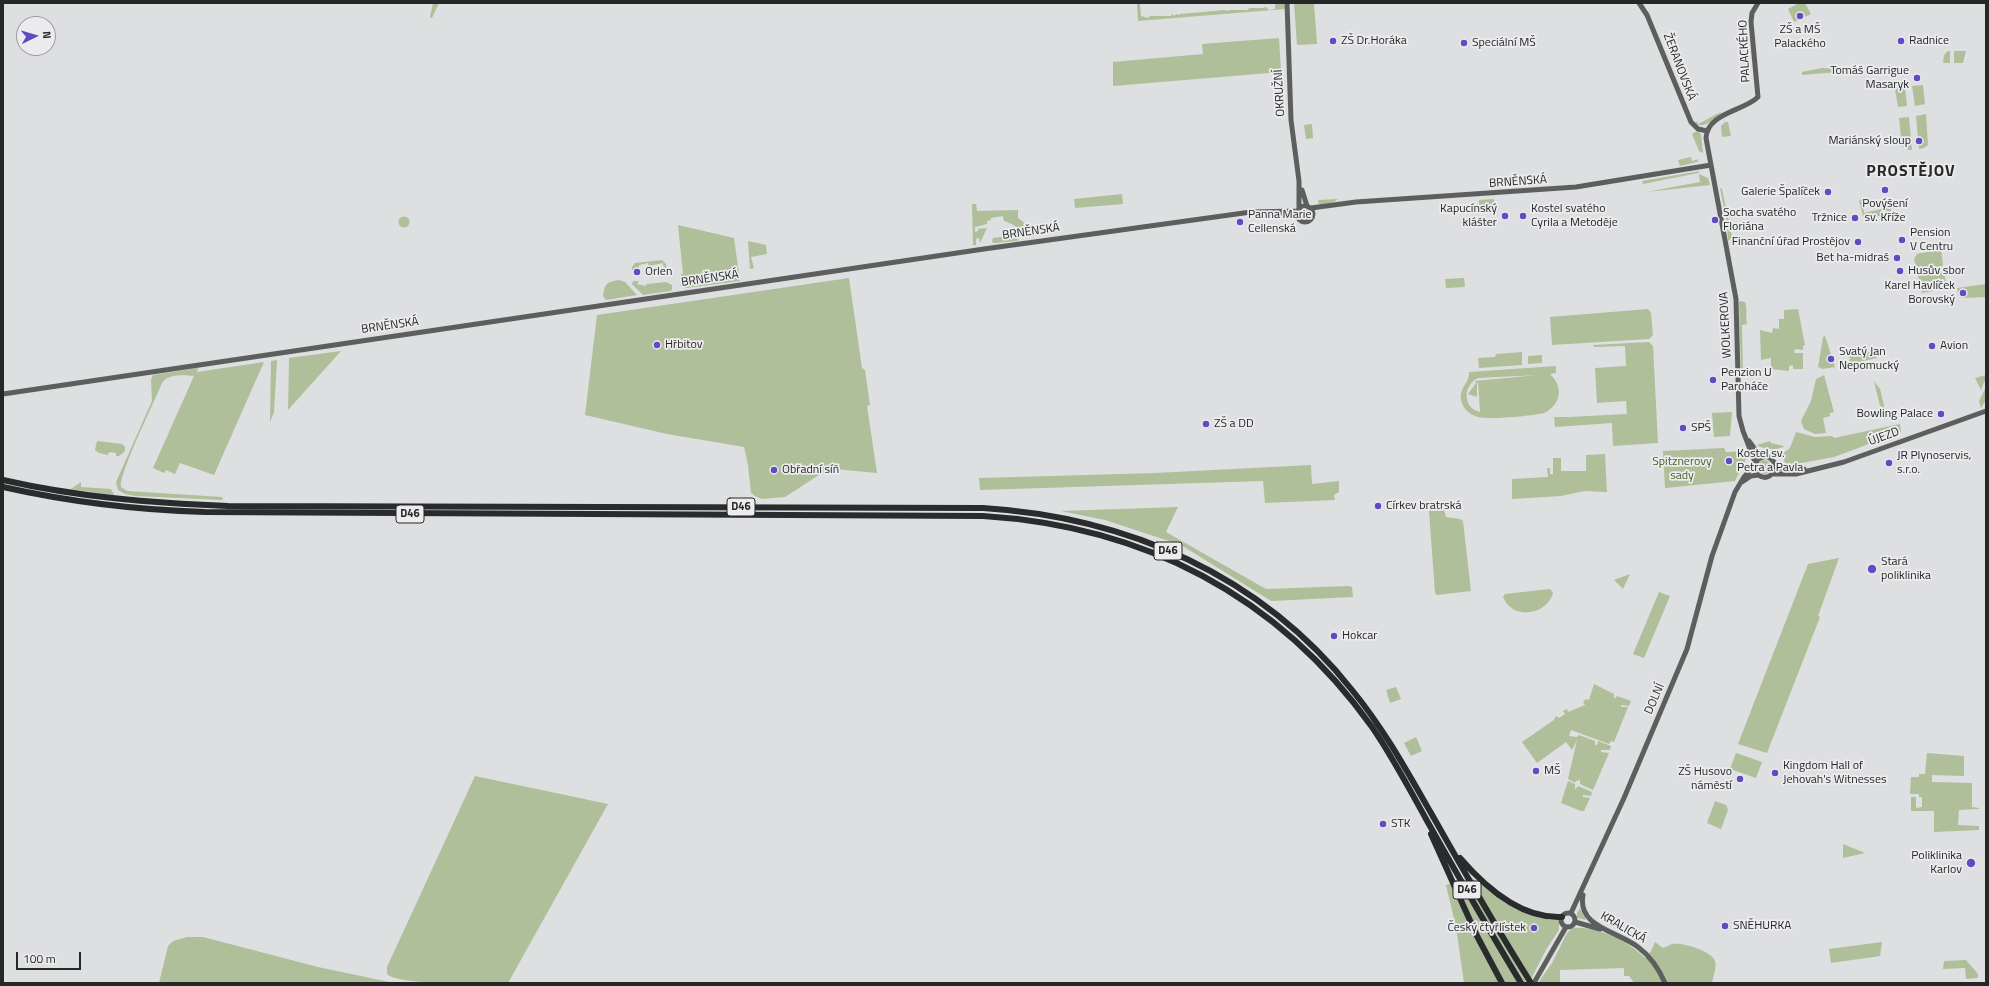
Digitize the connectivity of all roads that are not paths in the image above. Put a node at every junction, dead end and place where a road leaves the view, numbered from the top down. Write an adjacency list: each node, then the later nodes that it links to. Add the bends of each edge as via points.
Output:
1 (1286, 3): 6 (main road, OKRUŽNÍ, via 1292,120)
2 (1639, 3): 4 (main road, ŽERANOVSKÁ, via 1652,26 1689,119 1693,126)
3 (1758, 3): 4 (main road, PALACKÉHO, via 1752,13 1751,22 1757,98 1728,113 1713,123)
4 (1707, 131): 5 (main road, WOLKEROVA)
5 (1711, 165): 8 (main road, BRNĚNSKÁ, via 1566,188 1356,202); 13 (main road, WOLKEROVA, via 1736,299 1739,414)
6 (1299, 181): 7 (main road, OKRUŽNÍ); 9 (main road, OKRUŽNÍ)
7 (1309, 207): 8 (main road, BRNĚNSKÁ); 9 (main road); 10 (main road)
8 (1326, 207): 10 (main road, BRNĚNSKÁ)
9 (1298, 211): 10 (main road, via 1299,220 1304,222 1310,220); 11 (main road, BRNĚNSKÁ, via 1251,212 986,248)
10 (1313, 215)
11 (3, 394)
12 (1986, 411): 17 (main road, ÚJEZD, via 1844,462)
13 (1745, 437): 14 (main road, WOLKEROVA, via 1757,452); 15 (main road, WOLKEROVA)
14 (1766, 456): 15 (main road); 16 (main road, via 1772,459)
15 (1755, 464): 19 (main road); 21 (main road, DOLNÍ)
16 (1775, 466): 17 (main road); 18 (main road)
17 (1795, 472): 18 (main road)
18 (1773, 474): 19 (main road, via 1766,477)
19 (1758, 475): 21 (main road, via 1750,477)
20 (3, 480): 24 (highway, D46, via 86,496 186,504 983,508 1039,514 1093,524 1147,541 1200,566 1245,592 1309,644 1352,689 1377,723)
21 (1738, 486): 25 (main road, DOLNÍ, via 1712,556 1687,649)
22 (3, 487): 23 (highway, D46, via 106,505 190,512 968,515 1013,518 1080,528 1146,548 1200,573 1240,598 1294,640 1329,674 1372,728)
23 (1424, 815): 32 (highway, via 1477,936); 33 (highway, D46)
24 (1447, 841): 27 (highway, via 1480,880 1506,901 1551,917); 31 (highway, D46, via 1517,960)
25 (1584, 888): 26 (main road, DOLNÍ); 30 (main road, KRALICKÁ, via 1582,904 1586,916 1592,922)
26 (1572, 913): 27 (main road, via 1566,913); 28 (main road)
27 (1562, 917): 29 (main road, via 1561,922)
28 (1575, 922): 29 (main road, via 1572,926); 30 (main road)
29 (1566, 927): 31 (main road)
30 (1616, 934): 34 (main road, KRALICKÁ, via 1642,950 1654,962)
31 (1533, 982)
32 (1502, 983)
33 (1521, 983)
34 (1665, 983)

